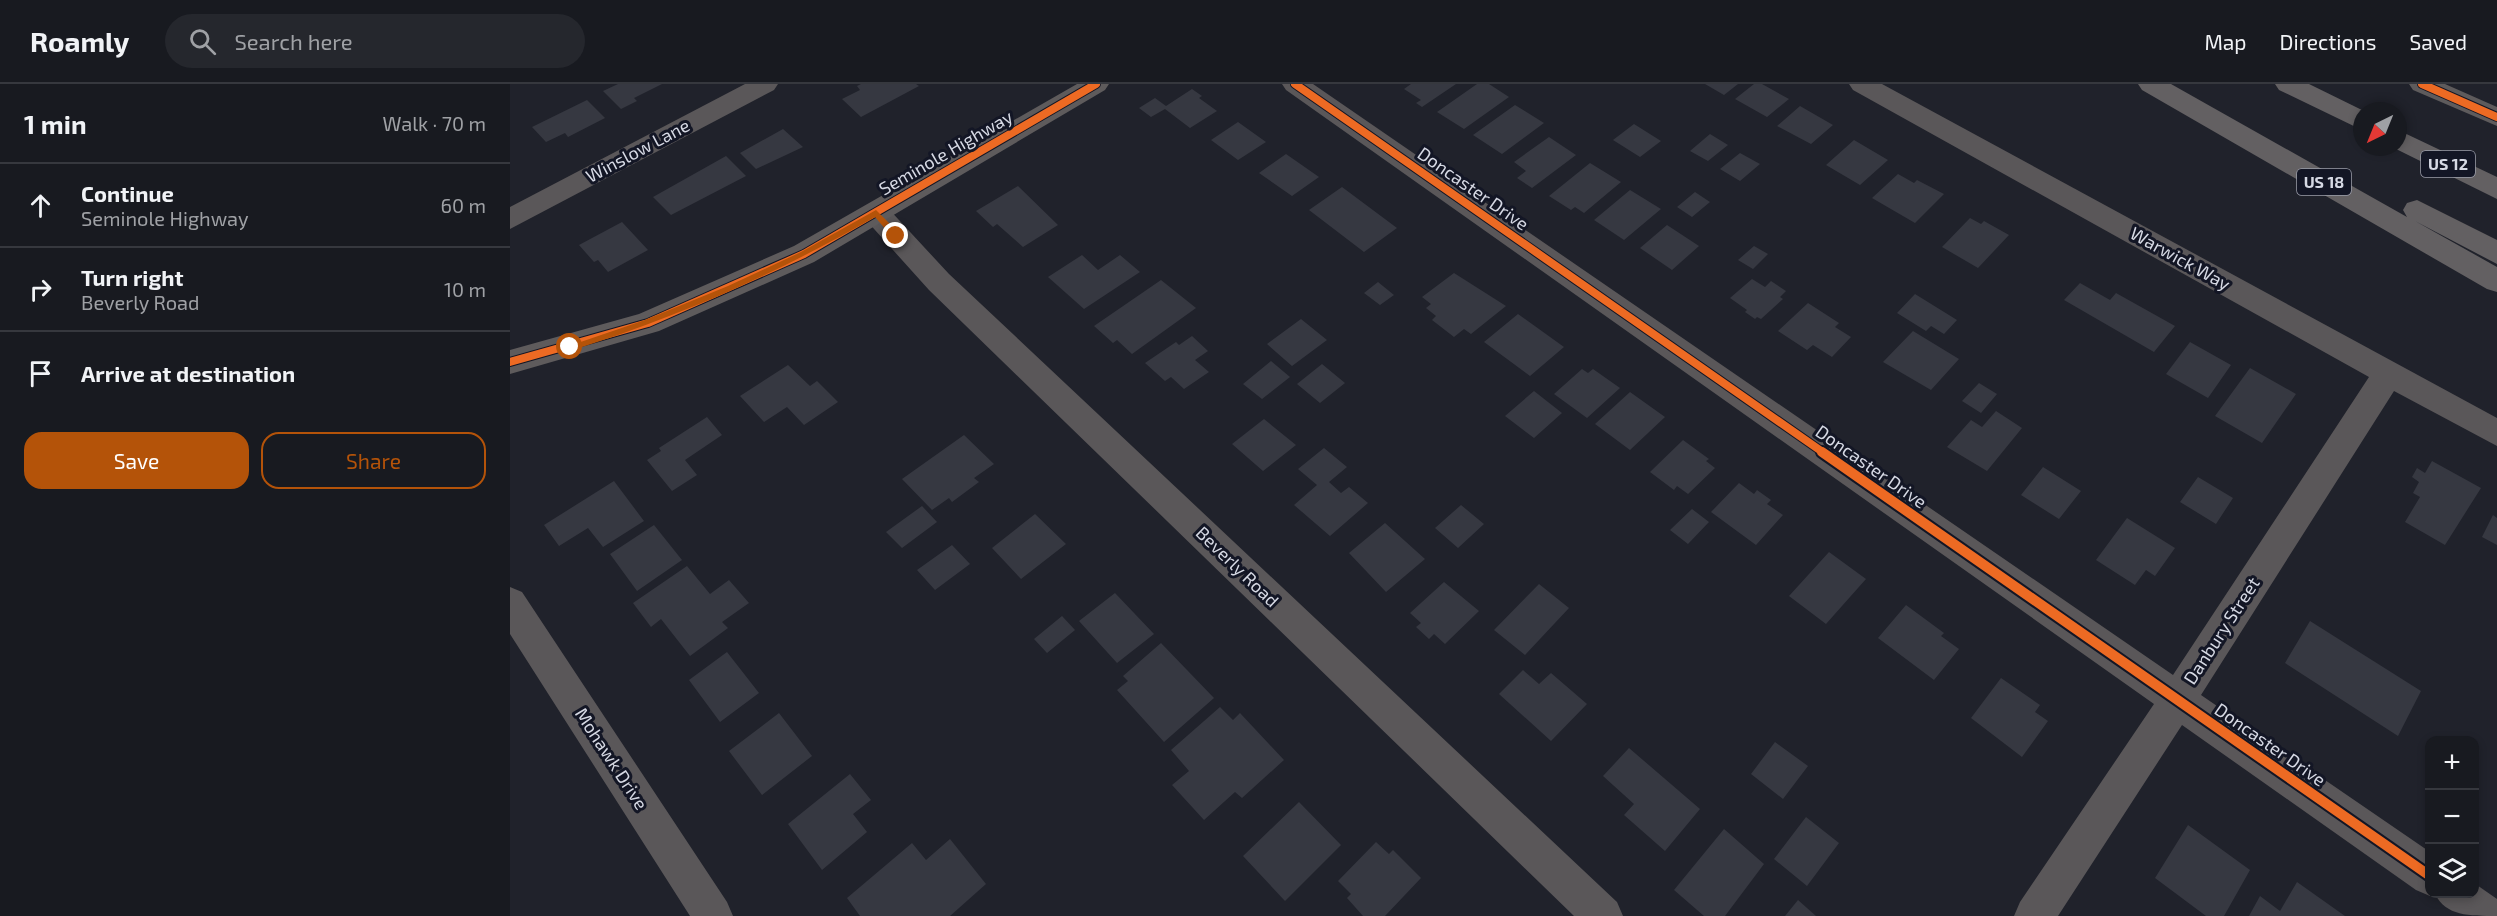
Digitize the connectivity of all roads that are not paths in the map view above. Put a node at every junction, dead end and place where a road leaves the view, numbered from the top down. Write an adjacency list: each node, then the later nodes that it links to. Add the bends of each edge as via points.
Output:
1 (765, 84): 18 (street, Winslow Lane)
2 (1096, 84): 17 (street, Seminole Highway)
3 (1295, 84): 25 (street, Doncaster Drive)
4 (1862, 84): 22 (street, Warwick Way)
5 (2151, 84): 20 (highway, US 18)
6 (2163, 84): 19 (highway, via 2366,183)
7 (2288, 84): 11 (highway)
8 (2295, 84): 10 (highway)
9 (2422, 84): 12 (street)
10 (2353, 110)
11 (2353, 116)
12 (2497, 117)
13 (2407, 134): 15 (highway)
14 (2407, 144): 16 (highway, US 12)
15 (2497, 174)
16 (2497, 189)
17 (876, 213): 21 (street, Seminole Highway, via 804,254 658,319); 29 (street, Beverly Road, via 939,282)
18 (510, 219)
19 (2497, 253)
20 (2497, 281)
21 (510, 362)
22 (2388, 374): 23 (street, Warwick Way); 25 (street, Danbury Street)
23 (2497, 434)
24 (510, 603): 28 (street, Mohawk Drive)
25 (2177, 701): 26 (street, Doncaster Drive); 30 (street, Danbury Street)
26 (2425, 873)
27 (2461, 898): 31 (street)
28 (713, 916)
29 (1603, 916)
30 (2034, 916)
31 (2487, 916)

